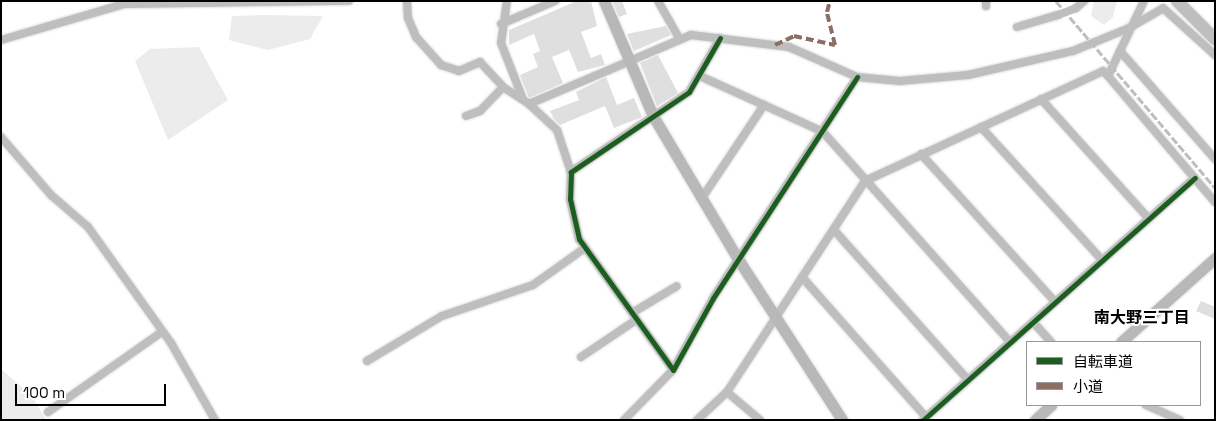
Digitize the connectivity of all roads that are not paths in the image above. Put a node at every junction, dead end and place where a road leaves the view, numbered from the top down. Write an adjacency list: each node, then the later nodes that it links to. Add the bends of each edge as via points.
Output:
1 (349, 1): 16 (street, via 124,4)
2 (407, 1): 23 (street, via 408,18 416,37 441,65 459,71 480,62)
3 (507, 1): 10 (street)
4 (555, 1): 10 (street)
5 (604, 1): 19 (street)
6 (658, 1): 13 (street)
7 (1084, 1): 11 (street, bridge, via 1058,15)
8 (1144, 1): 12 (street)
9 (1177, 1): 15 (main road)
10 (501, 24): 25 (street, via 501,43)
11 (1017, 27)
12 (1129, 28): 17 (street); 18 (street, via 1163,8); 22 (street, via 1072,51 968,75 900,81)
13 (679, 38): 14 (street); 19 (street)
14 (720, 38): 21 (street); 22 (street, via 789,47)
15 (1215, 39)
16 (1, 40)
17 (1120, 51): 20 (street); 33 (street)
18 (1215, 54)
19 (629, 60): 25 (street); 28 (street)
20 (1108, 76): 24 (street, via 1102,71); 35 (street)
21 (702, 77): 26 (street); 28 (street, via 674,105)
22 (857, 77): 30 (street)
23 (503, 87): 25 (street); 27 (street, via 480,111)
24 (1041, 99): 29 (street); 39 (street)
25 (526, 102): 34 (street, via 557,130)
26 (764, 105): 30 (street); 37 (street)
27 (466, 116)
28 (653, 116): 34 (street); 37 (street)
29 (981, 126): 32 (street); 44 (street)
30 (823, 132): 36 (street); 43 (street)
31 (1, 137): 51 (street, via 51,195 88,227)
32 (921, 154): 36 (street); 47 (street)
33 (1215, 159)
34 (571, 172): 41 (street, via 570,199 578,239)
35 (1195, 178): 38 (street); 39 (street)
36 (865, 181): 40 (street); 54 (street)
37 (702, 198): 43 (street)
38 (1215, 202)
39 (1148, 218): 44 (street)
40 (834, 230): 45 (street); 58 (street)
41 (585, 248): 48 (street); 56 (street, via 533,285 442,316)
42 (1215, 258): 53 (street)
43 (738, 259): 49 (street); 57 (street)
44 (1102, 260): 47 (street)
45 (802, 277): 49 (street); 63 (street)
46 (677, 286): 48 (street)
47 (1055, 302): 50 (street)
48 (634, 316): 55 (street); 57 (street)
49 (775, 318): 59 (street); 68 (street)
50 (1033, 322): 52 (street); 54 (street)
51 (162, 332): 62 (street); 64 (street)
52 (1050, 341)
53 (1122, 341)
54 (1010, 342): 58 (street)
55 (581, 357)
56 (367, 361)
57 (673, 370): 65 (street)
58 (968, 380): 63 (street)
59 (727, 392): 66 (street); 67 (street)
60 (1050, 406): 69 (street)
61 (1148, 406): 70 (street)
62 (48, 412)
63 (925, 418)
64 (215, 420)
65 (624, 420)
66 (697, 420)
67 (760, 420)
68 (842, 420)
69 (1035, 420)
70 (1180, 420)

